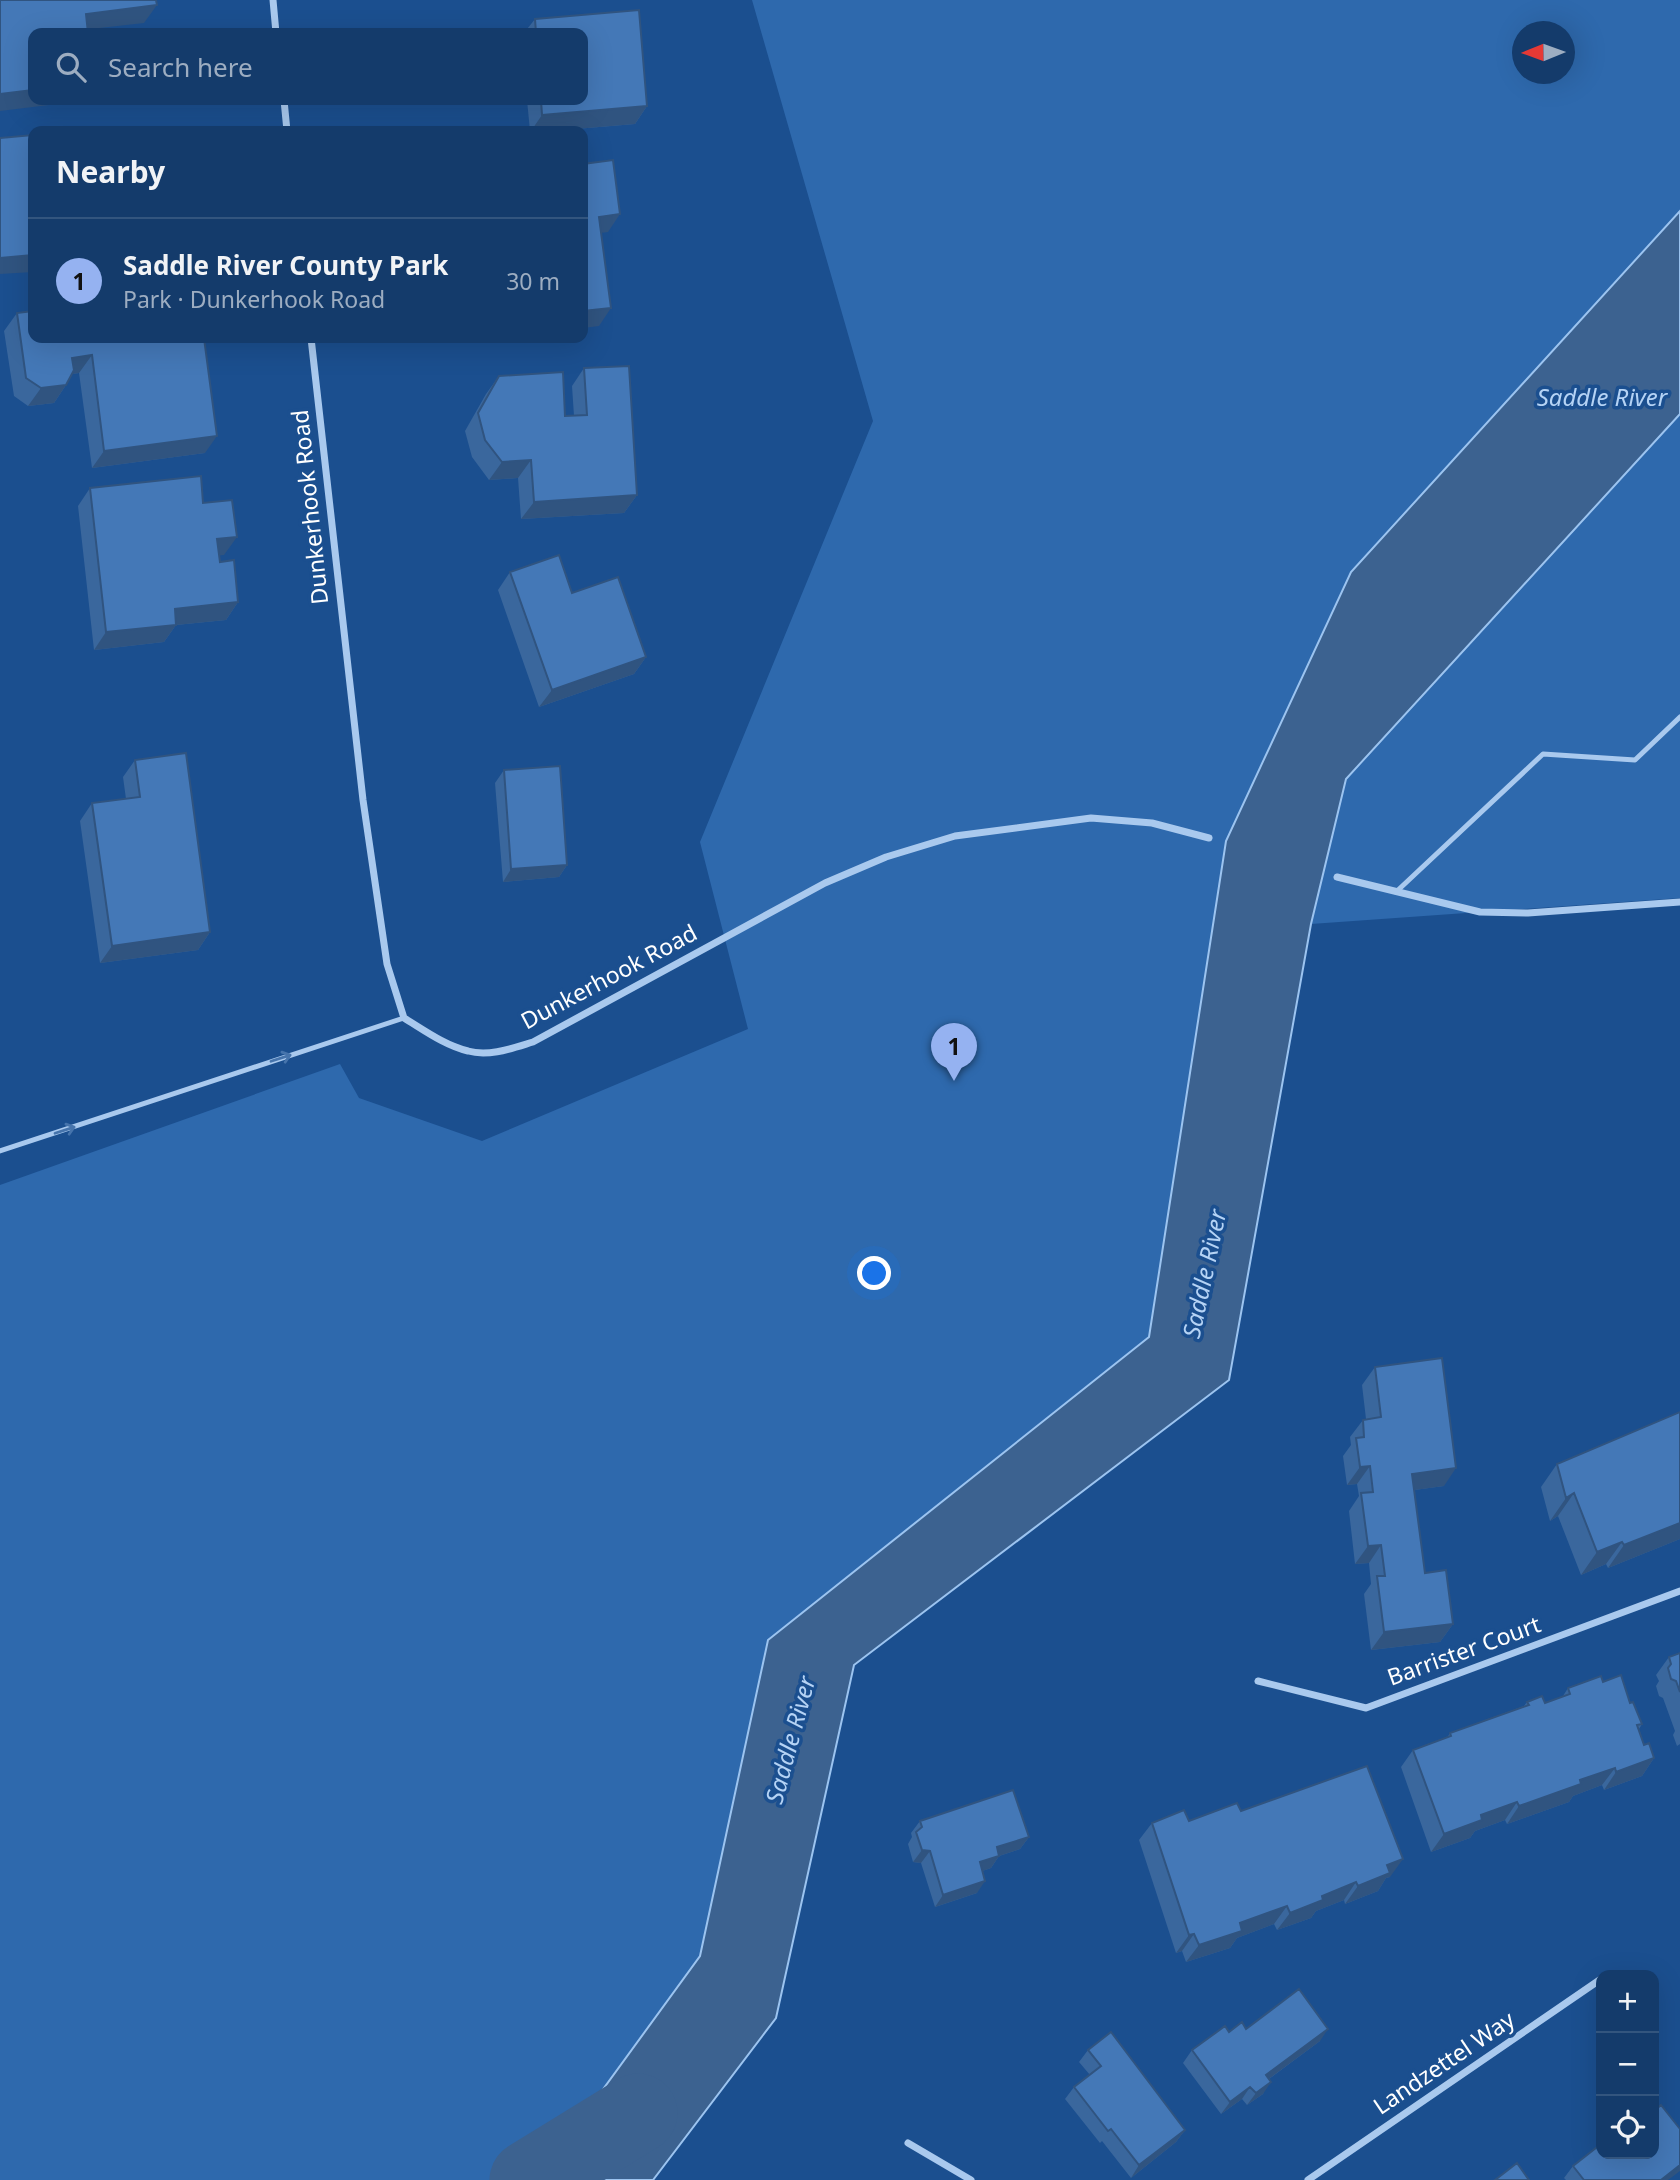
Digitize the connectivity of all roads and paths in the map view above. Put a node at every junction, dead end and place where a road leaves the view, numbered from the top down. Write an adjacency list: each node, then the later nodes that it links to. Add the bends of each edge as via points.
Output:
1 (272, 0): 2 (street)
2 (275, 28)
3 (284, 105): 4 (street)
4 (287, 126)
5 (312, 343): 11 (street, Dunkerhook Road, via 363,800 387,964)
6 (1680, 716): 9 (lane, via 1635,760 1543,754)
7 (1209, 838): 11 (street, Dunkerhook Road, via 1152,823 1091,818 955,836 886,857 825,883 533,1042 498,1052 470,1052 441,1041)
8 (1337, 877): 9 (street)
9 (1396, 892): 10 (street, via 1480,912)
10 (1680, 902)
11 (404, 1018): 12 (lane, one-way to 11)
12 (0, 1151)
13 (1680, 1591): 14 (street, Barrister Court, via 1366,1708)
14 (1258, 1681)
15 (1596, 1982): 18 (street, Landzettel Way)
16 (908, 2143): 17 (street)
17 (971, 2180)
18 (1308, 2180)

